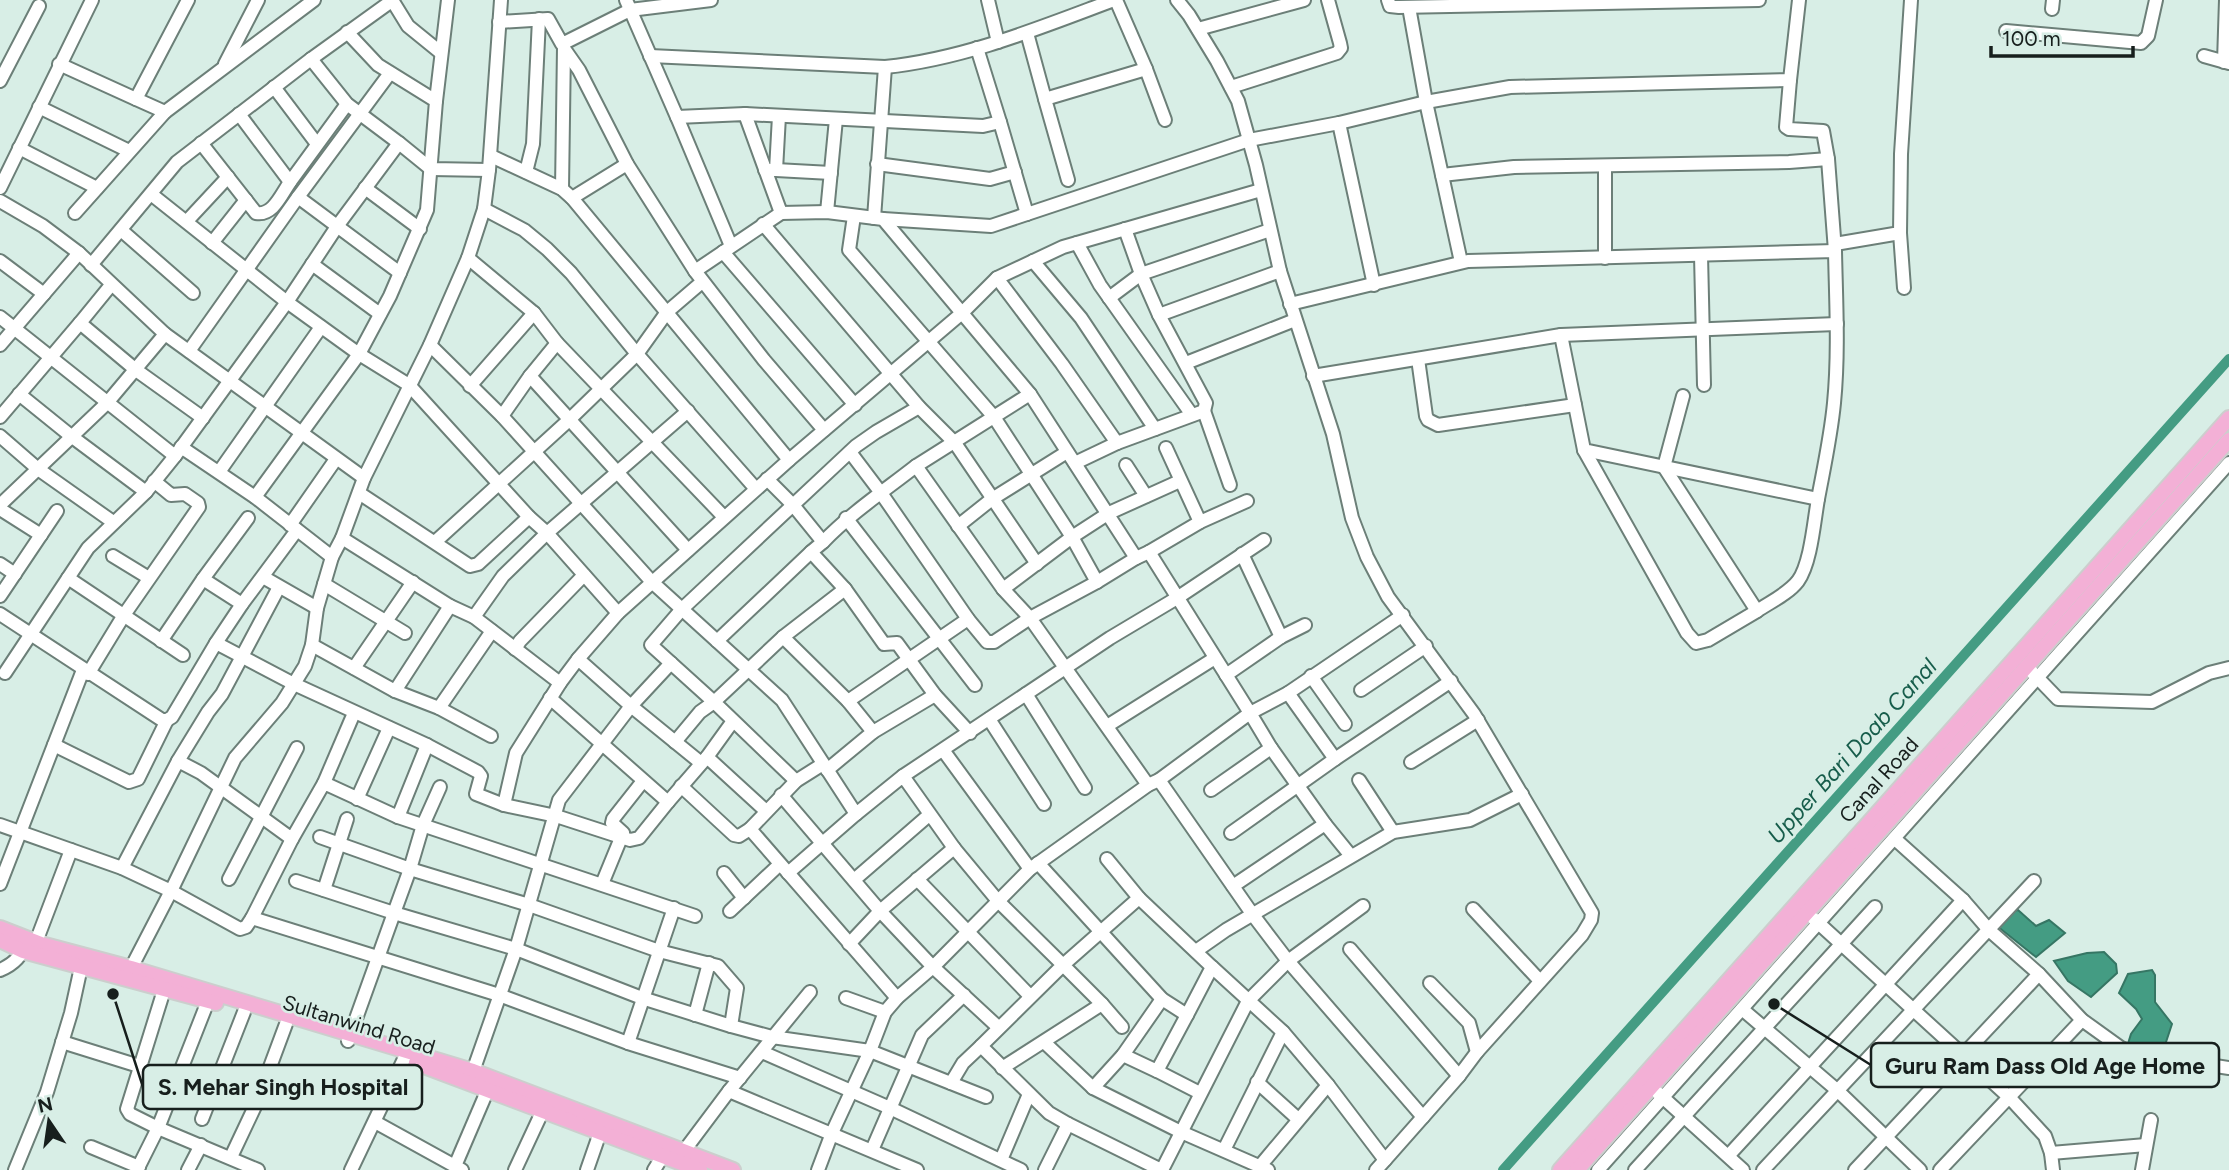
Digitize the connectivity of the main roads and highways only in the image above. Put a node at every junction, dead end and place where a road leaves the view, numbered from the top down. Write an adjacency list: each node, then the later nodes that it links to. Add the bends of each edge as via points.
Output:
1 (2229, 418): 13 (main road, Canal Road)
2 (2229, 440): 14 (main road, Canal Road, via 2032,672 1807,913)
3 (0, 928): 5 (main road)
4 (0, 940): 5 (main road, Sultanwind Road)
5 (28, 943): 6 (main road, Sultanwind Road)
6 (128, 974): 7 (main road); 7 (main road, Sultanwind Road, via 164,990)
7 (349, 1037): 8 (main road); 8 (main road, Sultanwind Road, via 404,1059)
8 (471, 1076): 9 (main road); 9 (main road, Sultanwind Road, via 488,1089 543,1110)
9 (603, 1126): 10 (main road, Sultanwind Road)
10 (673, 1153): 11 (main road, Sultanwind Road); 12 (main road)
11 (700, 1170)
12 (733, 1170)
13 (1560, 1170)
14 (1577, 1170)

